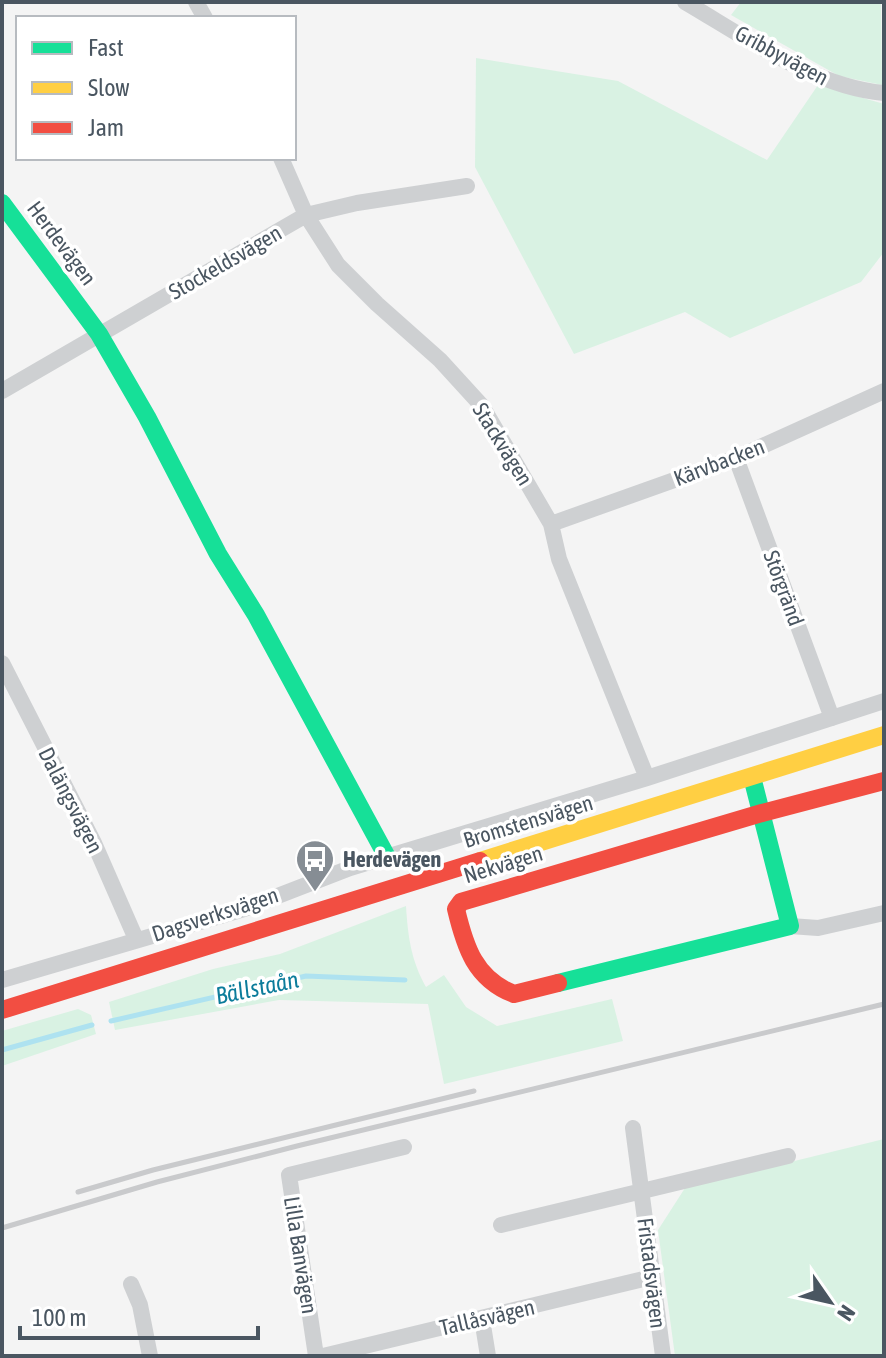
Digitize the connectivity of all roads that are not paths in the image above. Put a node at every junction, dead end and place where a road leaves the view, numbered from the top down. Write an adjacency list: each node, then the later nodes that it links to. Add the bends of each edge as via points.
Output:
1 (685, 2): 2 (street, Gribbyvägen, via 829,82)
2 (884, 93)
3 (282, 160): 6 (street, Stackvägen)
4 (467, 186): 6 (street, Stockeldsvägen)
5 (2, 203): 7 (street, Herdevägen)
6 (306, 215): 7 (street, Stockeldsvägen); 11 (street, Stackvägen, via 338,265 482,406)
7 (99, 334): 8 (street, Stockeldsvägen); 20 (street, Herdevägen)
8 (2, 391)
9 (884, 391): 10 (street, Kärvbacken)
10 (736, 458): 11 (street, Kärvbacken); 14 (street, Störgränd)
11 (551, 524): 17 (street, Stackvägen, via 559,559)
12 (3, 666): 23 (street, Dalängsvägen, via 94,843)
13 (884, 701): 14 (street, Dagsverksvägen)
14 (832, 718): 17 (street, Dagsverksvägen)
15 (884, 735): 16 (street, Bromstensvägen)
16 (752, 777): 19 (street); 25 (street, Bromstensvägen)
17 (647, 778): 20 (street, Dagsverksvägen)
18 (884, 781): 19 (street, Nekvägen)
19 (762, 813): 22 (street); 22 (street, Nekvägen, via 461,902 456,909 462,934 485,980 514,994)
20 (387, 857): 23 (street, Dagsverksvägen, via 244,909)
21 (884, 913): 22 (street, Nekvägen, via 818,928)
22 (790, 926)
23 (136, 939): 24 (street, Dagsverksvägen)
24 (2, 980)
25 (2, 1010)
26 (633, 1128): 29 (street, Fristadsvägen)
27 (404, 1147): 35 (street, Lilla Banvägen, via 289,1175)
28 (788, 1156): 29 (street, Fristadsvägen)
29 (642, 1191): 30 (street, Fristadsvägen); 31 (street, Fristadsvägen)
30 (501, 1225)
31 (652, 1277): 33 (street, Tallåsvägen); 38 (street, Fristadsvägen)
32 (131, 1284): 34 (street)
33 (482, 1319): 36 (street, Tallåsvägen); 37 (street)
34 (150, 1356)
35 (316, 1356)
36 (323, 1356)
37 (488, 1356)
38 (663, 1356)

